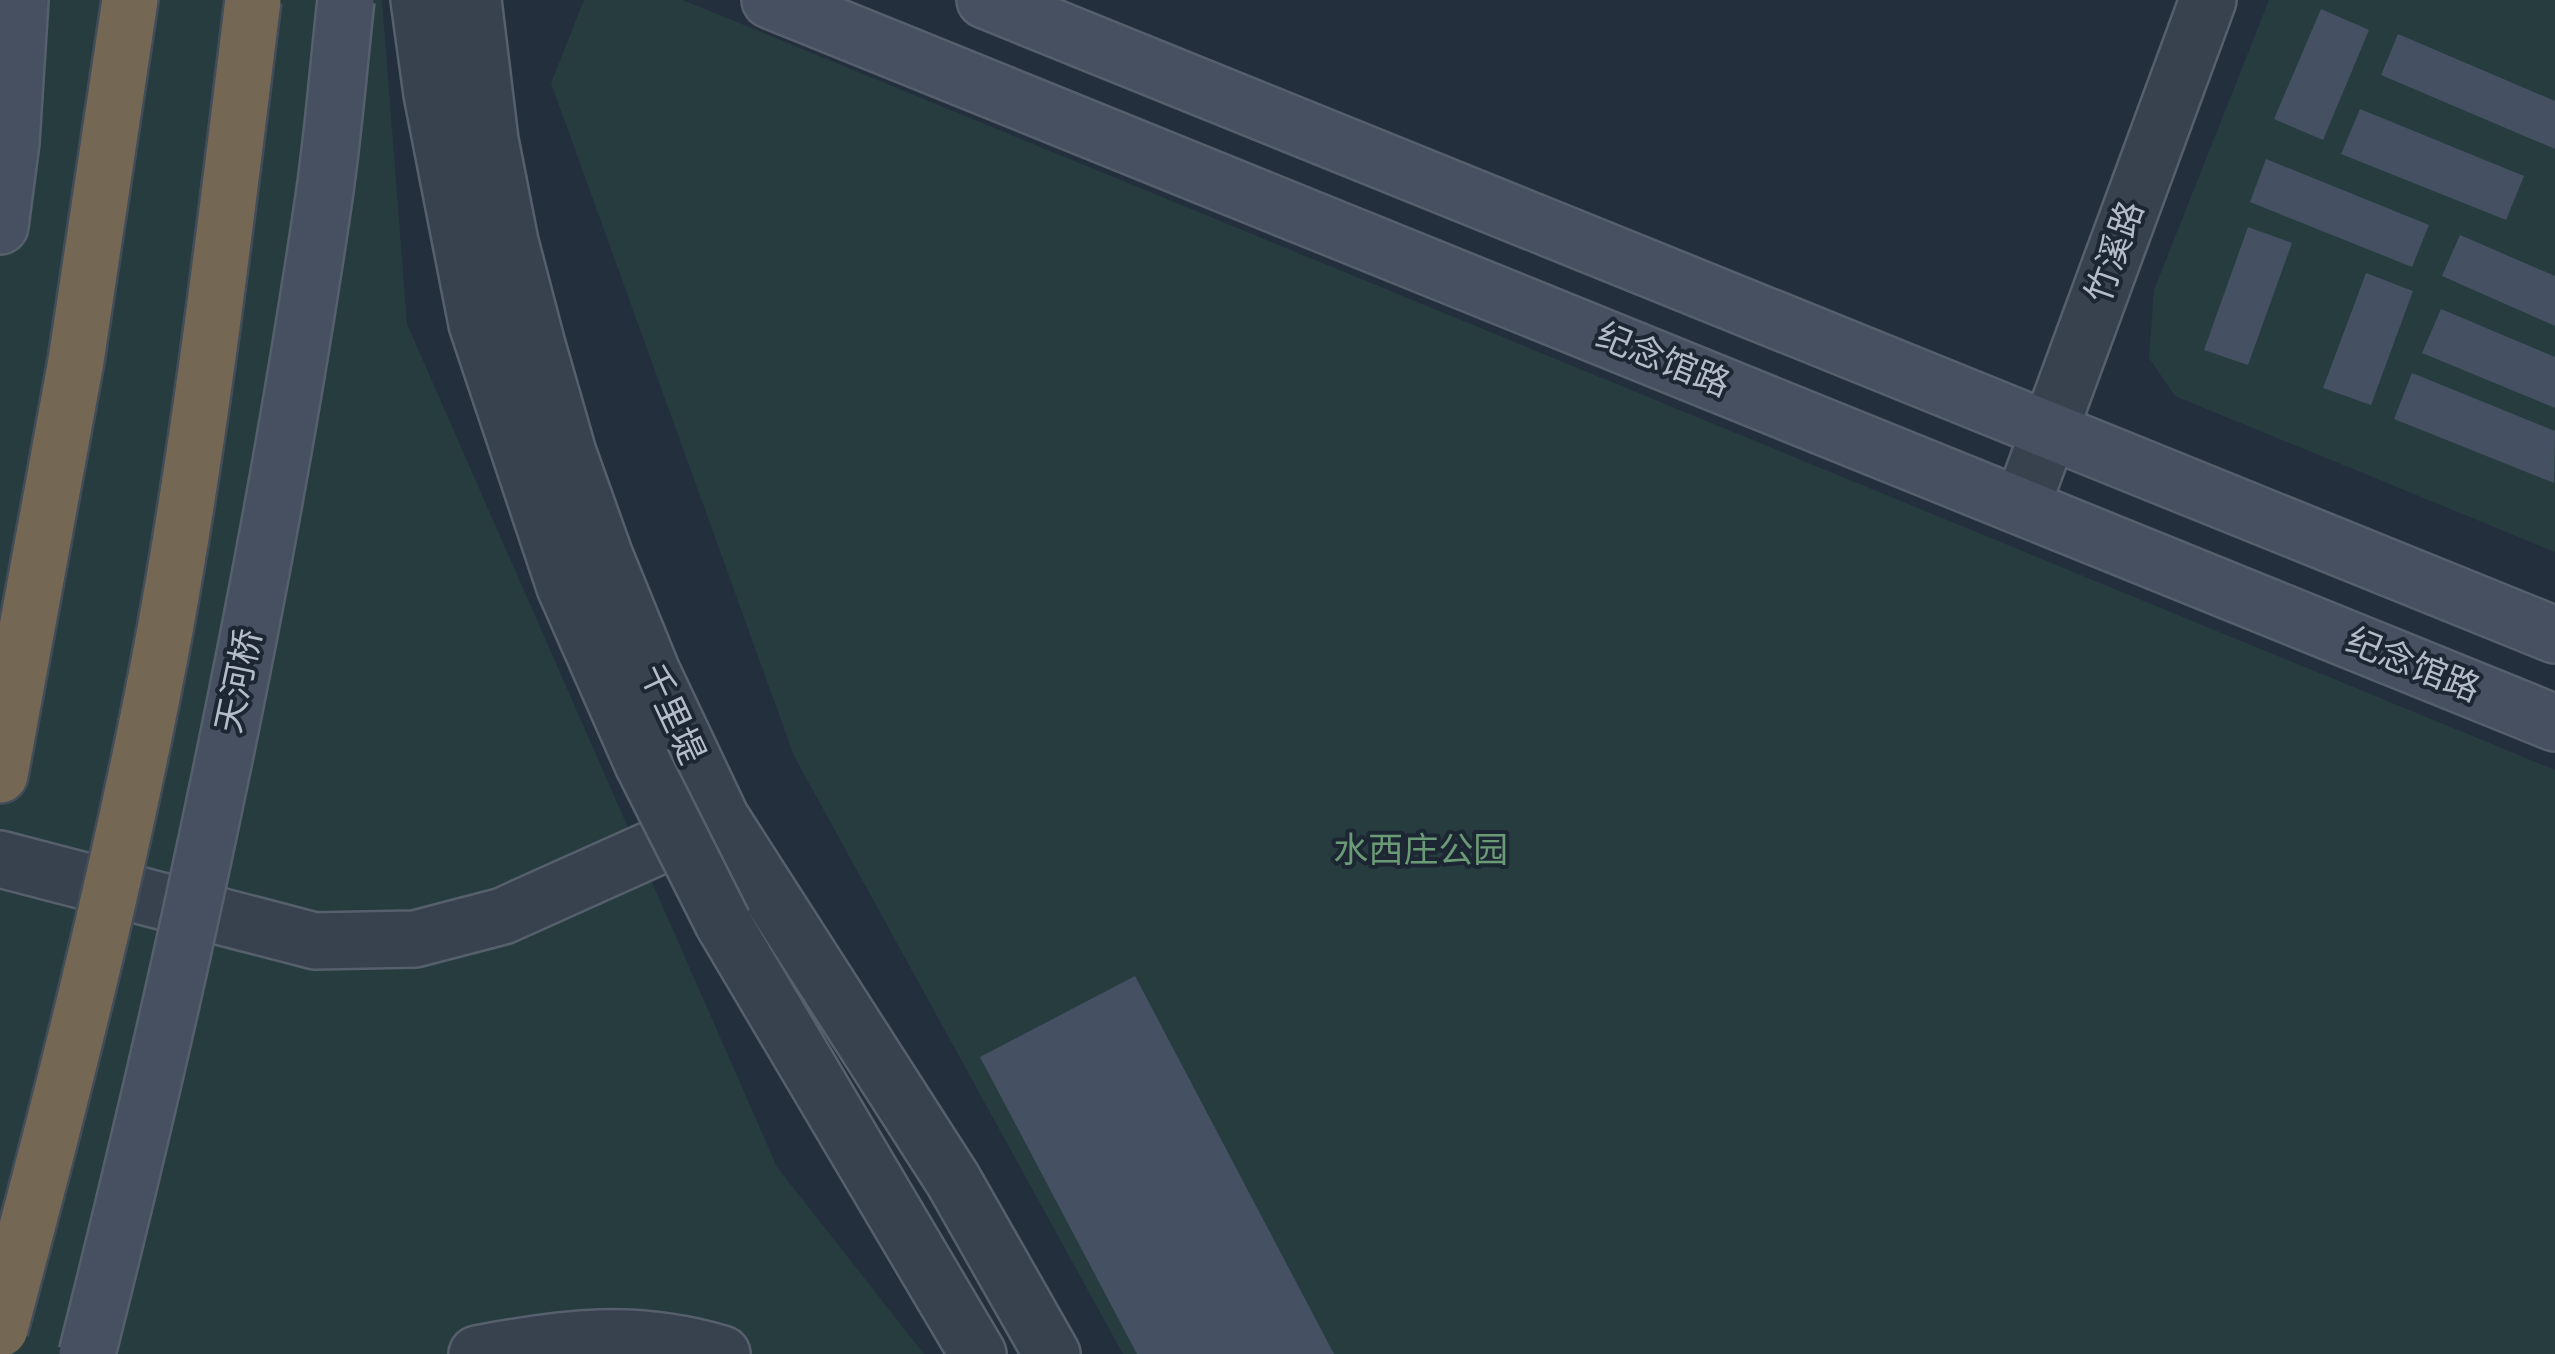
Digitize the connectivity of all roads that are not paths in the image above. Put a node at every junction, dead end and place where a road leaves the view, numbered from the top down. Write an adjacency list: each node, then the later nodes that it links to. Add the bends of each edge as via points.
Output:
1 (20, 0): 10 (main road)
2 (130, 0): 15 (highway, via 76,361)
3 (253, 0): 18 (highway, bridge, via 204,391 165,628 118,861)
4 (346, 0): 19 (main road, 天河桥, bridge, via 323,209 246,654)
5 (419, 0): 22 (street, bridge, via 477,324 565,587 642,762 724,923)
6 (472, 0): 16 (street, 千里堤, via 510,242 568,452 652,672)
7 (770, 0): 12 (main road, 纪念馆路)
8 (984, 0): 11 (main road)
9 (2208, 0): 11 (street, 竹溪路)
10 (0, 226)
11 (2050, 430): 12 (street, 竹溪路); 13 (main road)
12 (2022, 505): 14 (main road, 纪念馆路)
13 (2555, 634)
14 (2555, 723)
15 (0, 776)
16 (721, 818): 17 (street, via 503,916 415,939 315,941); 23 (street, 千里堤, via 953,1180)
17 (0, 858)
18 (0, 1329)
19 (87, 1354)
20 (477, 1354): 21 (street, via 557,1338 655,1338)
21 (722, 1354)
22 (978, 1354)
23 (1052, 1354)

